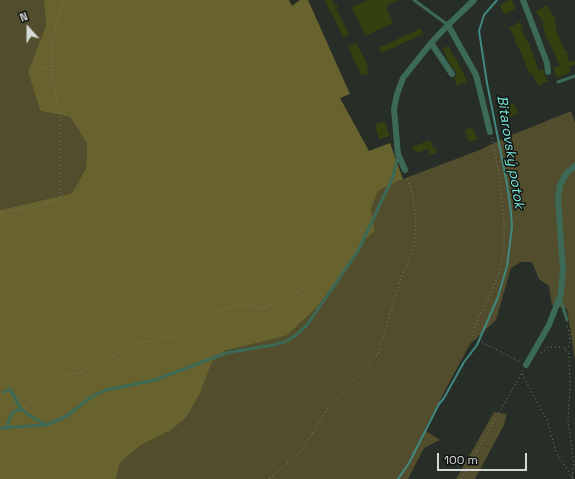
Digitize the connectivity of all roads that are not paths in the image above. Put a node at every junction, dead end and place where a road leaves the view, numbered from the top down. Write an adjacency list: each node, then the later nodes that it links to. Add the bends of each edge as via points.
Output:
1 (414, 0): 4 (lane)
2 (474, 0): 4 (street)
3 (523, 0): 6 (street, via 547,63)
4 (448, 25): 5 (street); 10 (street, via 476,75)
5 (431, 43): 7 (street); 11 (street, via 403,78 397,94 394,109)
6 (548, 72)
7 (452, 74)
8 (575, 76): 9 (lane)
9 (558, 82)
10 (490, 132)
11 (398, 154): 13 (street); 19 (lane, via 392,179 358,251 307,325 295,336 273,345 226,353 155,380 106,390 93,396 65,417)
12 (575, 166): 14 (street, via 566,174 560,185 558,199 563,270)
13 (405, 170)
14 (560, 297): 15 (lane); 16 (street, via 549,325)
15 (566, 320)
16 (526, 365)
17 (4, 392): 18 (lane, via 10,389)
18 (21, 409): 19 (lane); 21 (lane, via 11,415)
19 (46, 425): 21 (lane)
20 (0, 428): 21 (lane)
21 (8, 428)

